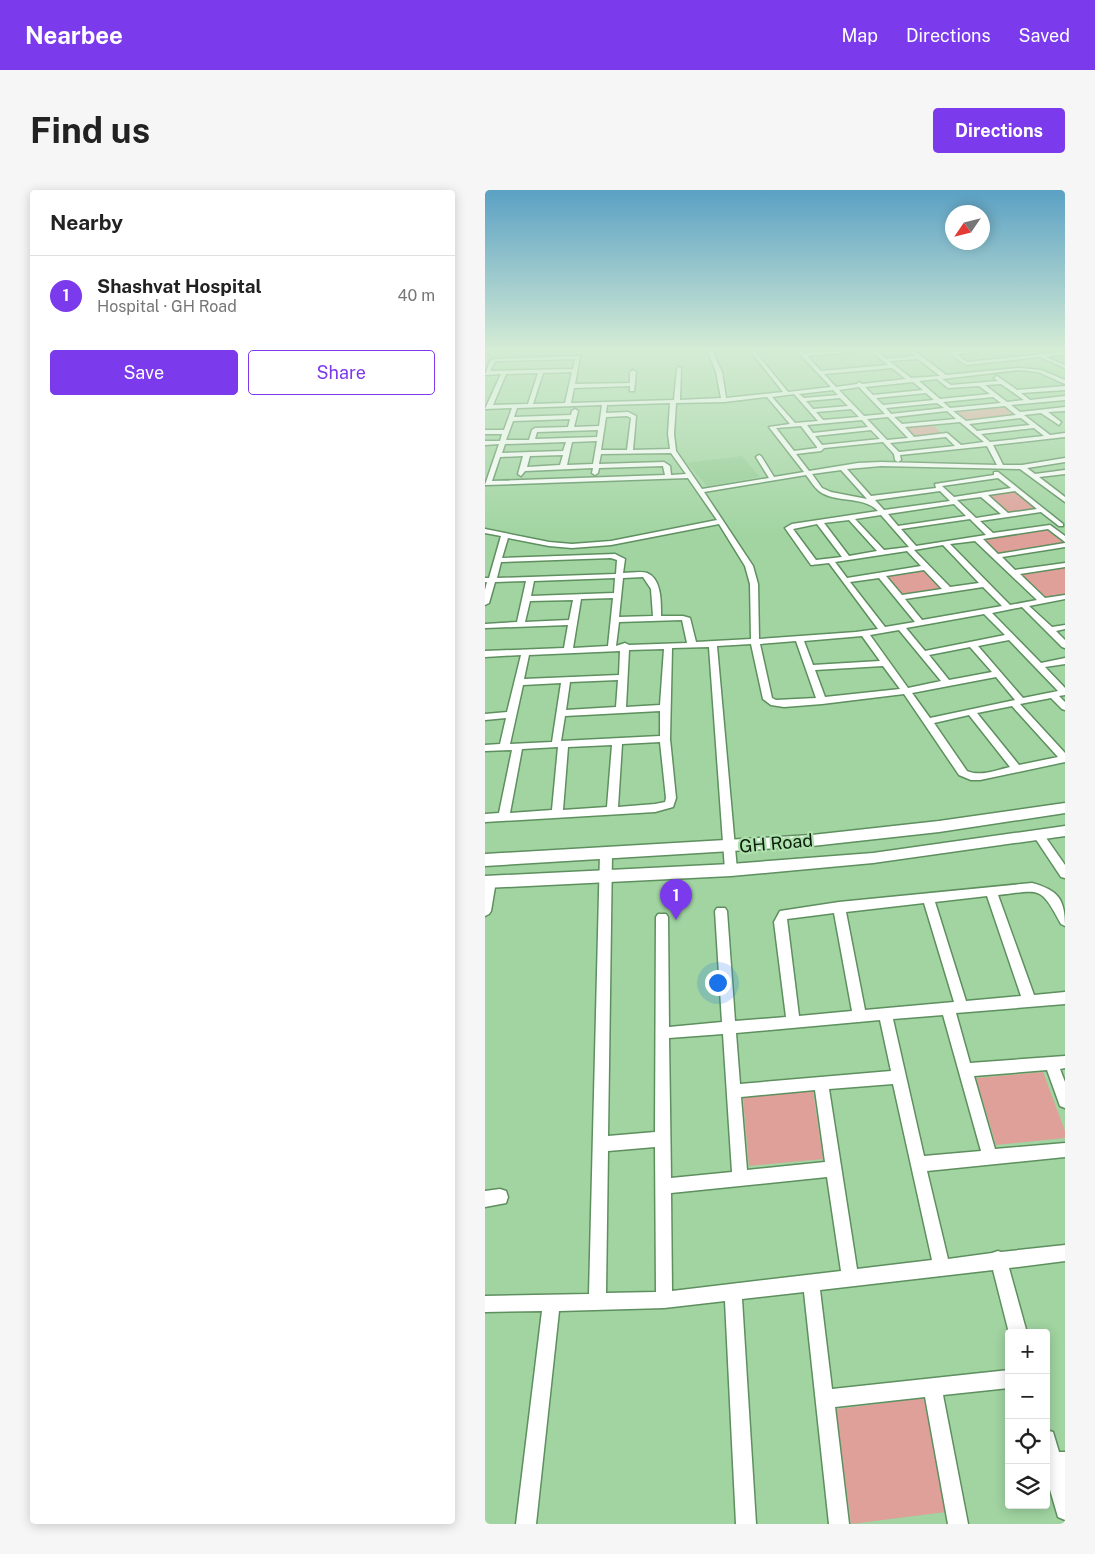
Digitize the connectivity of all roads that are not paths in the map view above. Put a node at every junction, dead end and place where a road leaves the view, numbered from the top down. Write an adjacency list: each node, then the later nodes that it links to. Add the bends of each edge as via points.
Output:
1 (513, 411): 20 (street)
2 (575, 411): 17 (street)
3 (604, 411): 14 (street)
4 (674, 411): 51 (street)
5 (782, 411): 26 (street)
6 (811, 411): 21 (street)
7 (856, 411): 19 (street)
8 (885, 411): 16 (street)
9 (936, 411): 16 (street)
10 (950, 411): 22 (street)
11 (1015, 411): 15 (street)
12 (1041, 411): 15 (street)
13 (1042, 411): 24 (street)
14 (603, 415): 29 (street); 52 (street, via 634,416)
15 (1020, 415): 22 (street); 28 (street)
16 (889, 416): 19 (street); 27 (street)
17 (574, 417): 18 (street); 32 (street)
18 (539, 418): 20 (street); 33 (street)
19 (863, 418): 21 (street); 30 (street)
20 (511, 419): 35 (street)
21 (822, 422): 25 (street)
22 (963, 422): 23 (street); 36 (street)
23 (933, 423): 27 (street); 37 (street)
24 (1062, 423): 31 (street)
25 (803, 424): 26 (street); 39 (street)
26 (794, 425): 55 (street, via 771,427)
27 (900, 426): 42 (street)
28 (1035, 426): 36 (street); 40 (street)
29 (601, 428): 32 (street); 41 (street)
30 (873, 428): 39 (street); 45 (street)
31 (1065, 428)
32 (571, 429): 33 (street)
33 (535, 430): 44 (street)
34 (485, 432): 35 (street)
35 (506, 432): 46 (street)
36 (976, 433): 48 (street)
37 (947, 435): 42 (street); 50 (street)
38 (1065, 435): 40 (street)
39 (811, 436): 49 (street)
40 (1049, 437): 48 (street)
41 (600, 439): 43 (street); 53 (street)
42 (913, 439): 45 (street)
43 (569, 440): 44 (street); 54 (street)
44 (532, 441): 46 (street)
45 (885, 441): 49 (street); 57 (street)
46 (501, 442): 47 (street); 58 (street)
47 (485, 443)
48 (989, 444): 50 (street); 64 (street)
49 (819, 447): 55 (street, via 821,449)
50 (960, 447): 57 (street)
51 (673, 450): 52 (street); 72 (street)
52 (630, 451): 53 (street)
53 (598, 452): 62 (street)
54 (566, 453): 56 (street); 66 (street)
55 (791, 453): 71 (street)
56 (527, 454): 58 (street); 68 (street)
57 (897, 454): 61 (street)
58 (495, 457): 69 (street)
59 (759, 457): 76 (street)
60 (1065, 460): 65 (street)
61 (900, 464): 63 (street); 67 (street)
62 (596, 466): 66 (street); 75 (street, via 664,464); 77 (street)
63 (988, 466): 64 (street); 73 (street)
64 (1001, 466): 65 (street)
65 (1022, 467): 74 (street)
66 (563, 468): 68 (street)
67 (843, 468): 71 (street); 84 (street)
68 (523, 469): 78 (street)
69 (489, 471): 79 (street)
70 (1065, 472): 74 (street)
71 (807, 473): 76 (street); 84 (street, via 825,492)
72 (689, 476): 75 (street); 82 (street)
73 (1000, 476): 80 (street, via 937,485); 81 (street)
74 (1035, 476): 86 (street)
75 (668, 477): 77 (street)
76 (772, 478): 82 (street)
77 (594, 479): 78 (street)
78 (519, 482): 79 (street)
79 (486, 483)
80 (941, 489): 84 (street); 85 (street)
81 (1017, 489): 83 (street); 87 (street)
82 (700, 490): 92 (street)
83 (981, 494): 85 (street); 89 (street)
84 (873, 500): 88 (street)
85 (954, 500): 88 (street); 91 (street)
86 (1065, 500)
87 (1042, 510): 89 (street); 94 (street)
88 (885, 513): 90 (street); 96 (street)
89 (1006, 515): 91 (street)
90 (851, 518): 93 (street); 105 (street)
91 (974, 519): 96 (street); 99 (street)
92 (721, 521): 98 (street, via 611,543 572,546); 144 (street, via 749,566 754,584)
93 (819, 522): 107 (street); 109 (street, via 792,526 789,530 811,560 818,563)
94 (1063, 525): 95 (street)
95 (1049, 527): 99 (street); 101 (street)
96 (897, 528): 104 (street)
97 (485, 531): 98 (street)
98 (505, 536): 108 (street)
99 (993, 536): 100 (street)
100 (977, 538): 102 (street); 106 (street)
101 (1065, 540)
102 (945, 543): 104 (street); 119 (street)
103 (1065, 545): 106 (street)
104 (912, 548): 105 (street); 111 (street)
105 (882, 553): 107 (street)
106 (996, 556): 113 (street)
107 (847, 558): 109 (street)
108 (498, 560): 112 (street); 117 (street)
109 (831, 561): 118 (street)
110 (1065, 565): 113 (street)
111 (927, 567): 115 (street); 120 (street)
112 (558, 568): 114 (street); 114 (street, via 617,556 621,559); 116 (street)
113 (1014, 573): 127 (street)
114 (619, 575): 121 (street); 131 (street, via 645,575 653,582)
115 (881, 575): 118 (street); 124 (street)
116 (531, 578): 117 (street); 125 (street)
117 (489, 580): 126 (street)
118 (845, 581): 139 (street)
119 (985, 584): 120 (street); 129 (street)
120 (947, 590): 124 (street)
121 (617, 595): 122 (street); 132 (street)
122 (577, 597): 125 (street); 133 (street)
123 (1065, 597): 127 (street)
124 (900, 598): 134 (street)
125 (526, 599): 135 (street)
126 (485, 601)
127 (1043, 601): 128 (street)
128 (1024, 604): 129 (street); 140 (street)
129 (1008, 607): 130 (street)
130 (986, 611): 134 (street); 142 (street)
131 (657, 618): 132 (street); 147 (street, via 687,620)
132 (615, 620): 151 (street)
133 (573, 622): 135 (street); 152 (street)
134 (920, 623): 137 (street)
135 (520, 625): 136 (street)
136 (485, 626)
137 (901, 627): 139 (street); 155 (street)
138 (1065, 627): 140 (street)
139 (883, 630): 141 (street)
140 (1049, 630): 148 (street)
141 (864, 633): 143 (street); 157 (street)
142 (1011, 637): 146 (street); 158 (street)
143 (799, 638): 144 (street); 159 (street)
144 (755, 642): 145 (street); 168 (street, via 768,699 784,704)
145 (713, 644): 147 (street); 193 (street)
146 (973, 644): 155 (street); 160 (street)
147 (692, 645): 150 (street)
148 (1065, 645)
149 (625, 646): 150 (street); 151 (street); 161 (street)
150 (668, 646): 171 (street)
151 (612, 647): 152 (street)
152 (568, 649): 153 (street)
153 (526, 651): 154 (street); 163 (street)
154 (485, 654)
155 (923, 654): 164 (street)
156 (1065, 661): 158 (street)
157 (886, 663): 159 (street); 165 (street)
158 (1039, 666): 166 (street)
159 (810, 668): 168 (street)
160 (998, 674): 164 (street); 169 (street)
161 (623, 677): 162 (street); 172 (street)
162 (566, 679): 163 (street); 174 (street)
163 (519, 682): 175 (street)
164 (947, 683): 165 (street)
165 (906, 691): 168 (street); 177 (street)
166 (1064, 692): 167 (street)
167 (1053, 695): 169 (street); 170 (street)
168 (822, 701)
169 (1018, 702): 173 (street); 184 (street)
170 (1065, 707)
171 (665, 708): 172 (street); 178 (street)
172 (621, 710): 174 (street)
173 (971, 712): 177 (street); 185 (street)
174 (561, 713): 180 (street)
175 (511, 716): 176 (street); 181 (street)
176 (485, 717)
177 (928, 721): 185 (street, via 963,773 980,777)
178 (665, 739): 179 (street); 187 (street, via 669,804)
179 (617, 741): 180 (street); 187 (street)
180 (559, 744): 182 (street); 188 (street)
181 (504, 746): 182 (street); 183 (street)
182 (518, 746): 189 (street)
183 (485, 748)
184 (1065, 759): 185 (street)
185 (1017, 769)
186 (1065, 808): 193 (main road, GH Road, via 995,820 850,837)
187 (612, 811): 188 (street)
188 (557, 814): 189 (street)
189 (504, 817): 190 (street)
190 (485, 818)
191 (1065, 831): 192 (main road, GH Road)
192 (1038, 835): 196 (main road, GH Road, via 873,858); 197 (street)
193 (728, 847): 194 (main road, GH Road); 196 (street)
194 (606, 852): 195 (main road, GH Road); 198 (street)
195 (485, 860)
196 (731, 870): 198 (main road, GH Road)
197 (1065, 874)
198 (605, 876): 199 (main road, GH Road); 222 (street)
199 (488, 881): 203 (street)
200 (991, 891): 201 (street); 206 (street, via 1032,887 1043,890 1051,894); 208 (street)
201 (928, 898): 202 (street); 209 (street)
202 (839, 907): 211 (street); 212 (street, via 793,912 781,917)
203 (485, 911)
204 (721, 911): 213 (street)
205 (662, 917): 214 (street)
206 (1065, 921)
207 (1065, 998): 208 (street)
208 (1030, 1002): 209 (street)
209 (955, 1009): 210 (street); 216 (street)
210 (885, 1014): 211 (street); 217 (street)
211 (860, 1016): 212 (street)
212 (793, 1022): 213 (street)
213 (729, 1027): 214 (street); 219 (street)
214 (662, 1033): 221 (street)
215 (1058, 1062): 216 (street); 220 (street)
216 (965, 1070): 224 (street)
217 (899, 1077): 218 (street); 225 (street)
218 (821, 1084): 219 (street); 226 (street)
219 (733, 1091): 227 (street)
220 (1065, 1101)
221 (663, 1139): 222 (street); 228 (street)
222 (600, 1144): 237 (street)
223 (1065, 1150): 224 (street)
224 (990, 1157): 225 (street)
225 (919, 1164): 231 (street)
226 (834, 1169): 227 (street); 232 (street)
227 (740, 1178): 228 (street)
228 (664, 1186): 235 (street)
229 (1065, 1253): 230 (street)
230 (998, 1259): 231 (street); 239 (street)
231 (941, 1266): 232 (street)
232 (850, 1278): 233 (street)
233 (811, 1283): 234 (street); 242 (street)
234 (733, 1292): 235 (street); 247 (street)
235 (664, 1300): 237 (street)
236 (552, 1302): 237 (street); 238 (street); 246 (street)
237 (597, 1302)
238 (485, 1304)
239 (1017, 1329)
240 (1005, 1379): 241 (street)
241 (932, 1387): 242 (street); 249 (street)
242 (825, 1399): 248 (street)
243 (1050, 1446): 244 (street)
244 (1059, 1461): 245 (street)
245 (1065, 1510)
246 (526, 1524)
247 (746, 1524)
248 (839, 1524)
249 (955, 1524)

